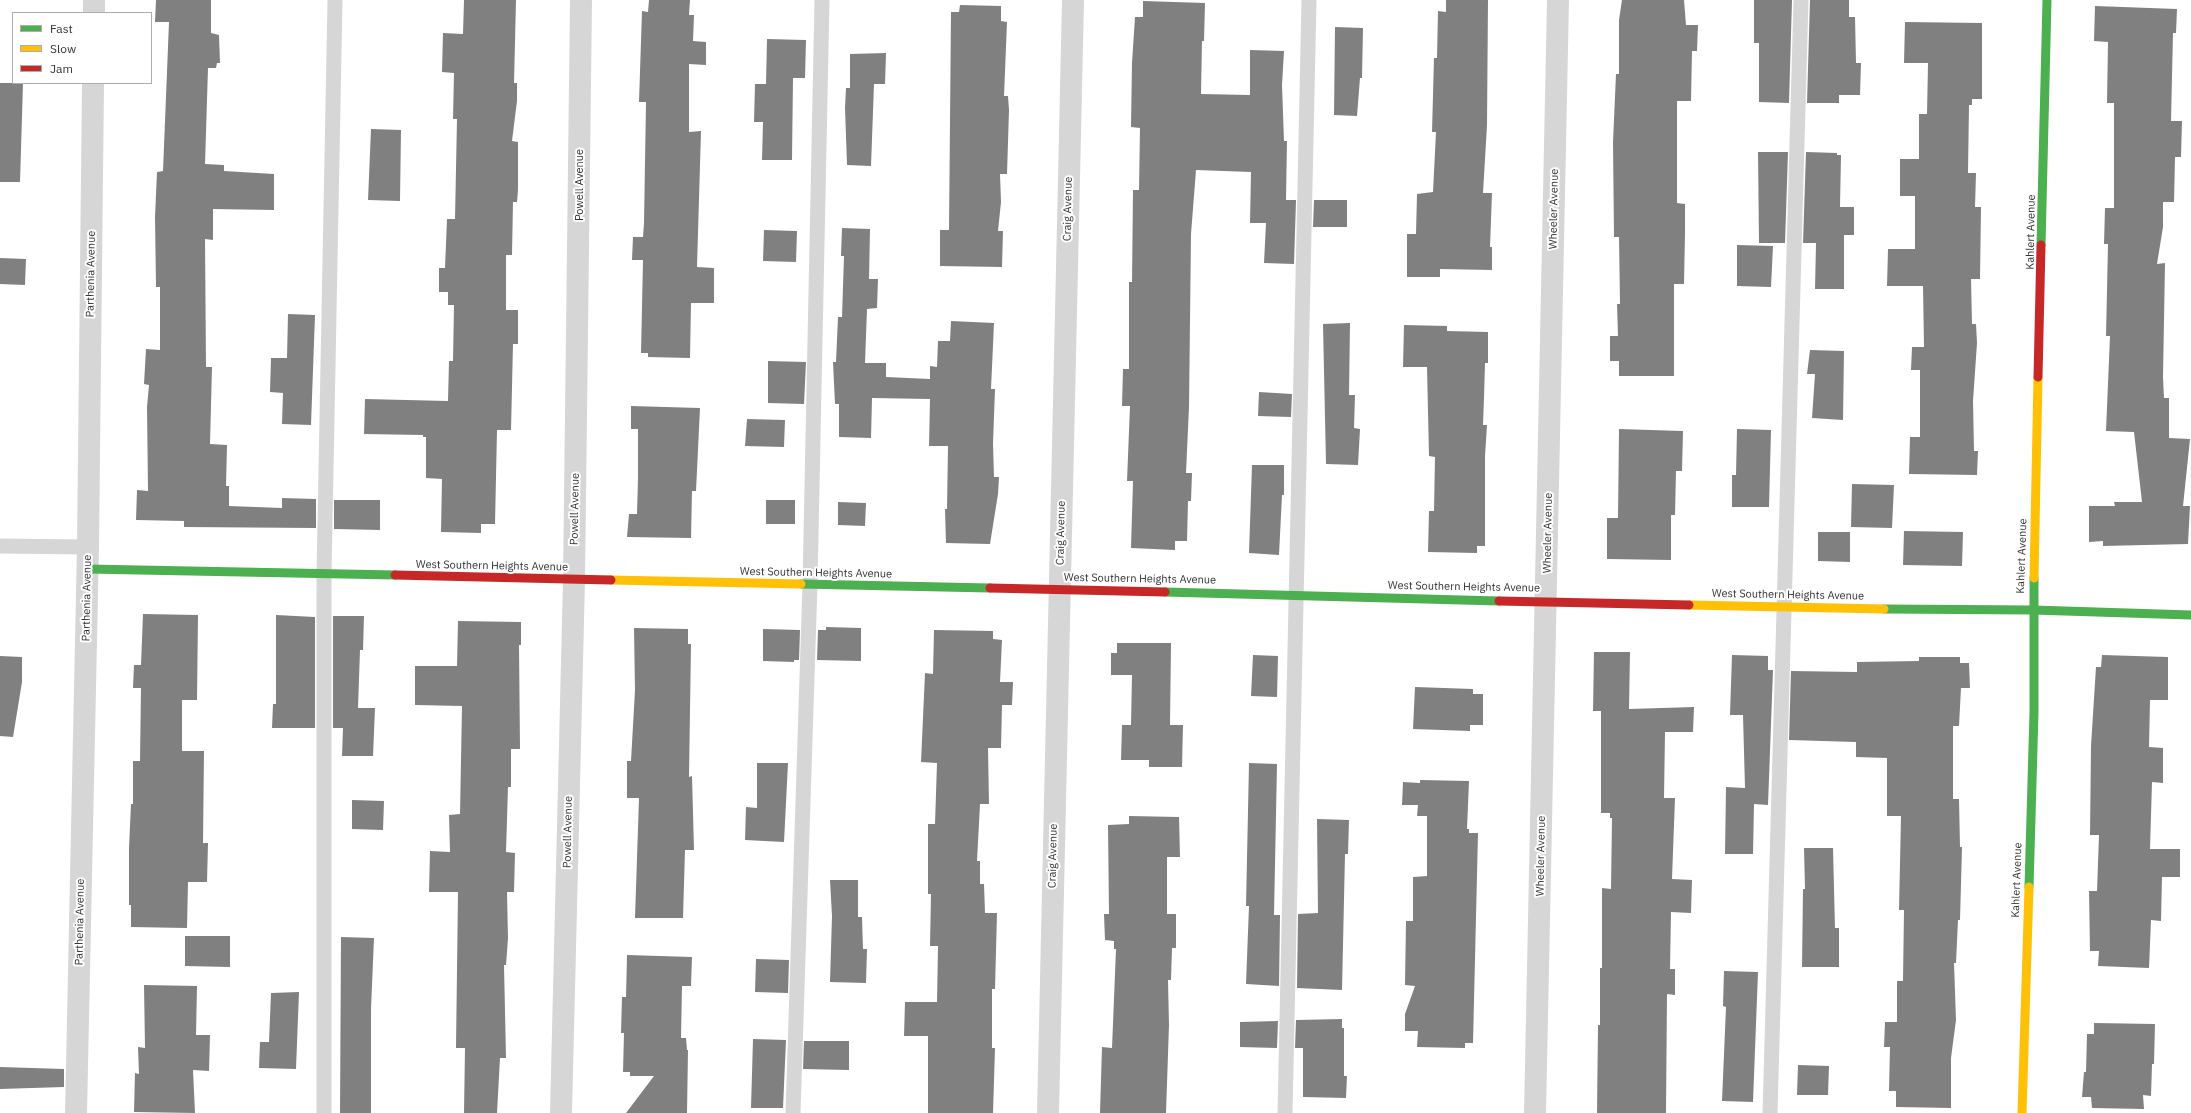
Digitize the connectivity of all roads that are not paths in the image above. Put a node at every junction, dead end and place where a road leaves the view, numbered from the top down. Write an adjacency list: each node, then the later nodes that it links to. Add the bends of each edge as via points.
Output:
1 (94, 0): 10 (street)
2 (335, 0): 15 (lane)
3 (581, 0): 16 (street, Powell Avenue)
4 (822, 0): 17 (lane)
5 (1073, 0): 18 (street, Craig Avenue)
6 (1309, 0): 19 (lane)
7 (1558, 0): 20 (street, Wheeler Avenue)
8 (1801, 0): 21 (lane)
9 (2047, 0): 22 (street, Kahlert Avenue)
10 (94, 12)
11 (93, 84): 13 (street, Parthenia Avenue)
12 (0, 546): 13 (lane)
13 (88, 547): 14 (street, Parthenia Avenue)
14 (88, 569): 15 (street, West Southern Heights Avenue); 24 (street, Parthenia Avenue)
15 (324, 574): 16 (street, West Southern Heights Avenue); 25 (lane)
16 (574, 580): 17 (street, West Southern Heights Avenue); 26 (street, Powell Avenue)
17 (810, 584): 18 (street, West Southern Heights Avenue); 27 (lane)
18 (1059, 589): 19 (street, West Southern Heights Avenue); 28 (street, Craig Avenue)
19 (1296, 595): 20 (street, West Southern Heights Avenue); 29 (lane)
20 (1547, 601): 21 (street, West Southern Heights Avenue); 30 (street, Wheeler Avenue)
21 (1785, 608): 22 (street, West Southern Heights Avenue); 31 (lane)
22 (2033, 610): 23 (street, West Southern Heights Avenue); 32 (street, Kahlert Avenue, via 2034,712)
23 (2191, 615)
24 (76, 1113)
25 (324, 1113)
26 (561, 1113)
27 (793, 1113)
28 (1048, 1113)
29 (1285, 1113)
30 (1535, 1113)
31 (1770, 1113)
32 (2022, 1113)

